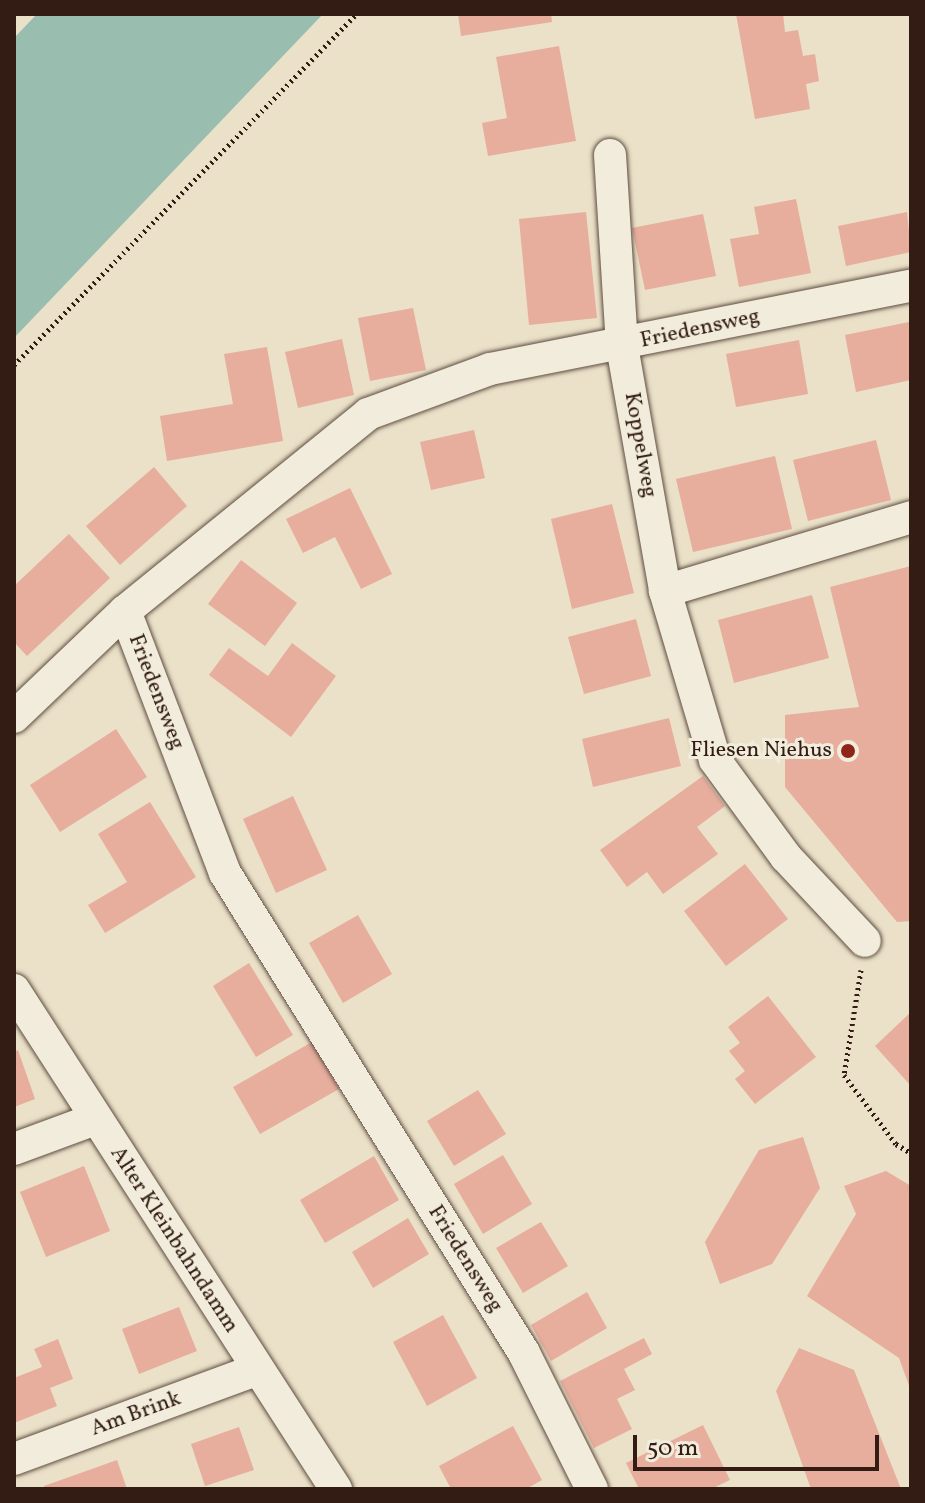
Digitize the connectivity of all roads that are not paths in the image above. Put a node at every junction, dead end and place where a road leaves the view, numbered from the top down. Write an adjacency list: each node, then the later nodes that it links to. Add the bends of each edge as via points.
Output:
1 (610, 155): 3 (street, Koppelweg)
2 (911, 286): 3 (street, Friedensweg)
3 (622, 346): 5 (street, Koppelweg); 6 (street, Friedensweg, via 490,369 368,414)
4 (911, 517): 5 (street)
5 (665, 591): 8 (street, Koppelweg, via 715,760 786,857)
6 (125, 611): 7 (street); 15 (street, Friedensweg, via 225,873 524,1353)
7 (14, 717)
8 (865, 941)
9 (14, 990): 10 (street, Alter Kleinbahndamm)
10 (95, 1119): 11 (street); 12 (street, Alter Kleinbahndamm)
11 (14, 1149)
12 (258, 1369): 13 (street, Am Brink); 14 (street, Alter Kleinbahndamm)
13 (14, 1459)
14 (336, 1489)
15 (592, 1489)

